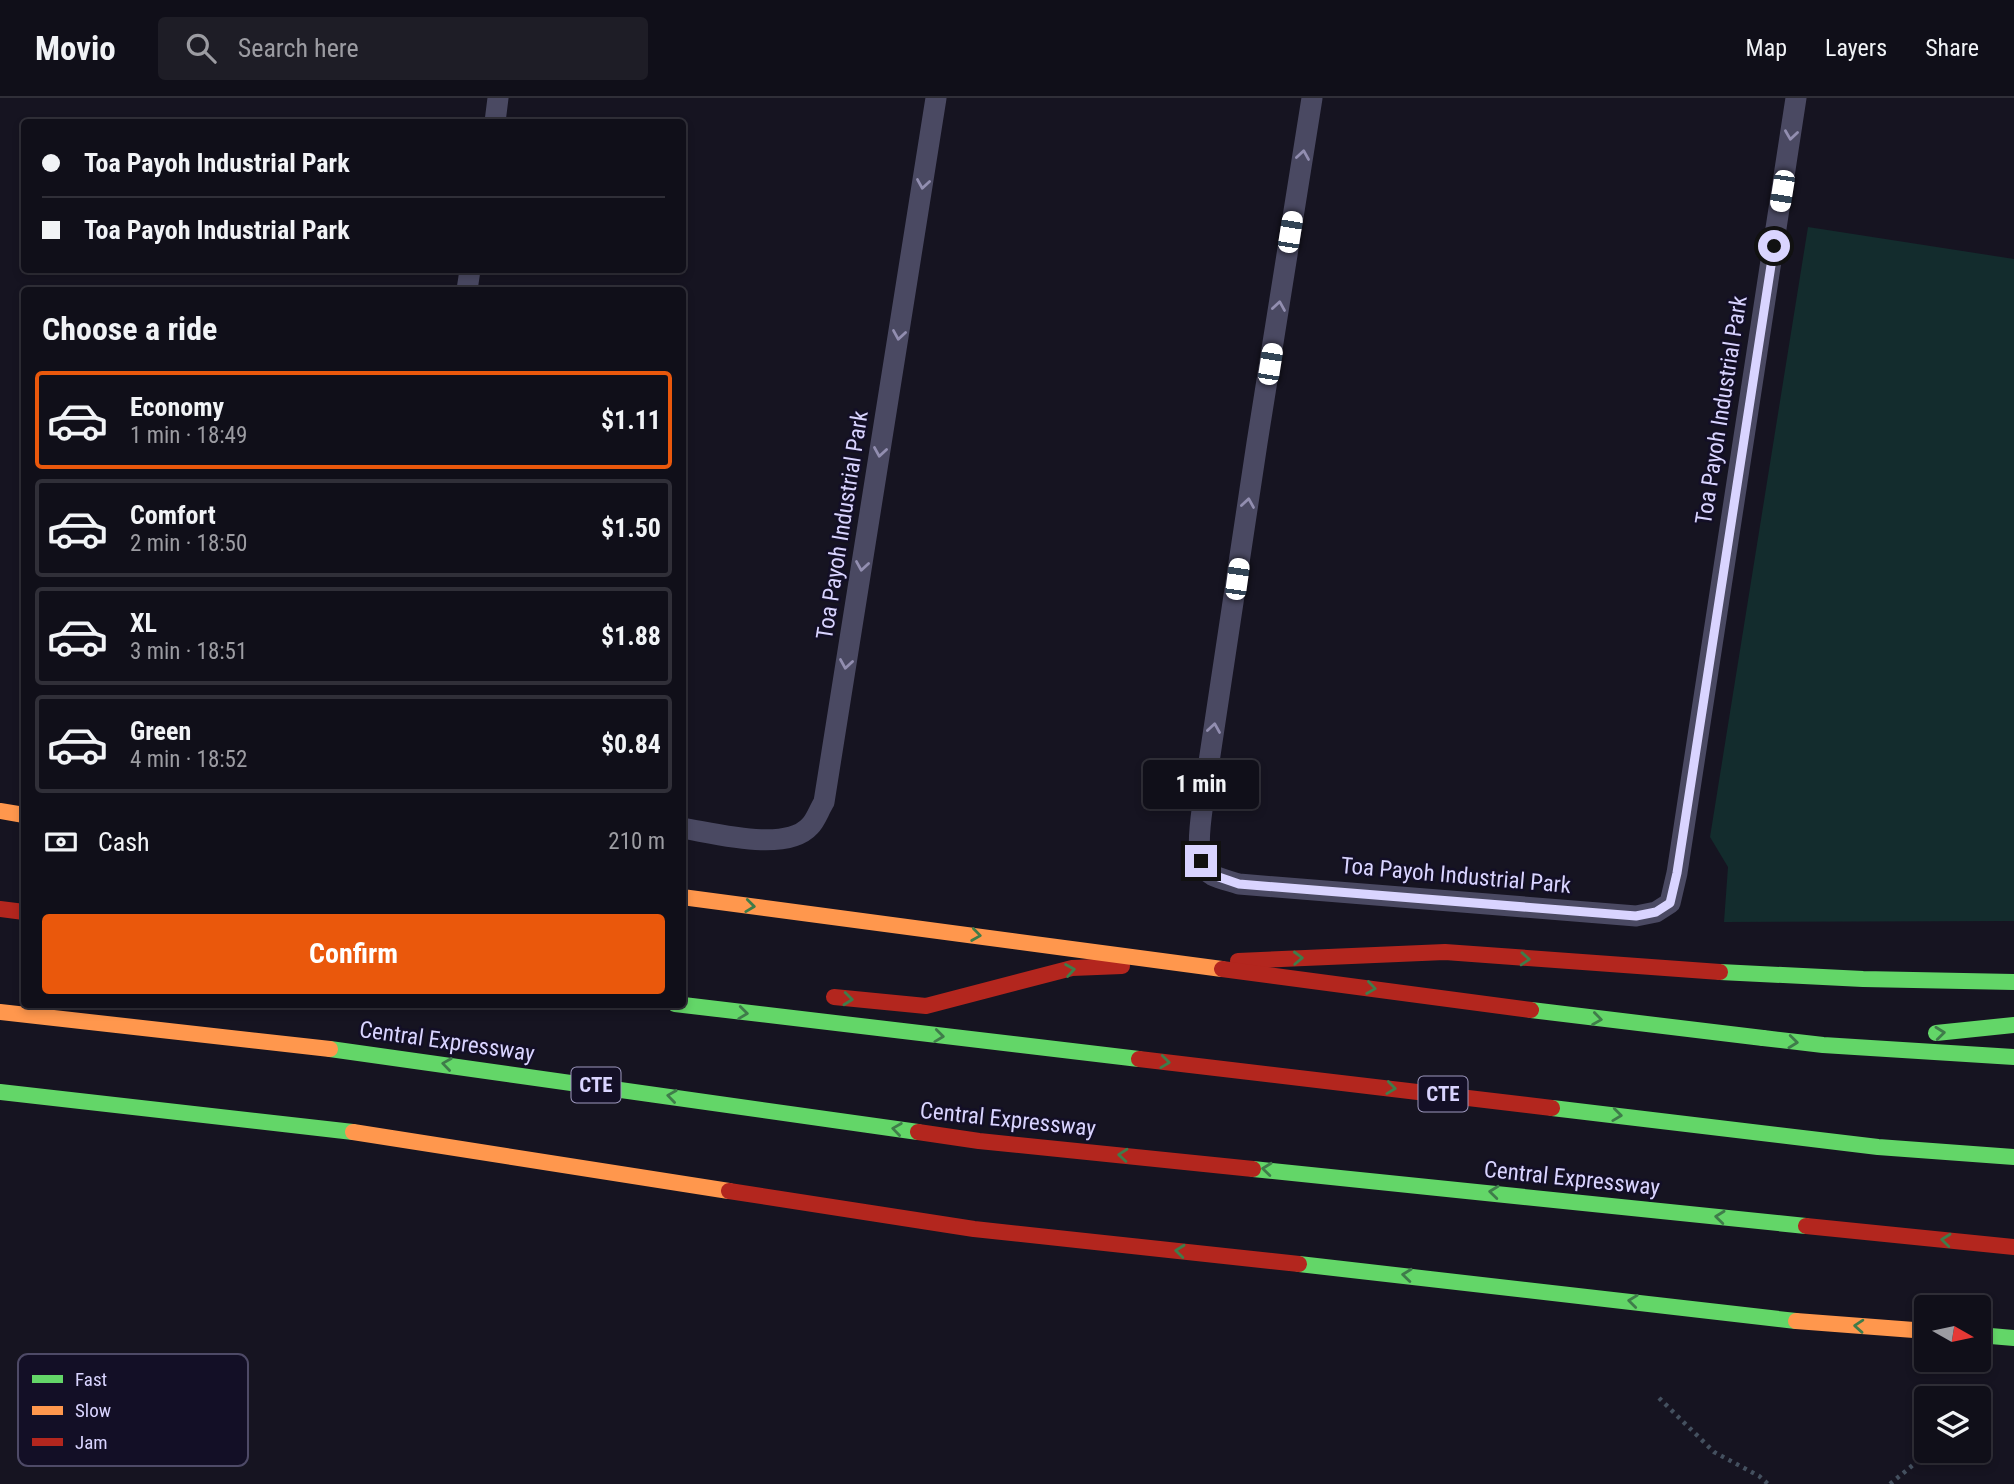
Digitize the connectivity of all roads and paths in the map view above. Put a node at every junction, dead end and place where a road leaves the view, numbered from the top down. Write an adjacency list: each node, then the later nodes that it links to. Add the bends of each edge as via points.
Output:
1 (498, 98): 5 (lane)
2 (936, 98): 8 (lane, Toa Payoh Industrial Park, one-way to 8, via 824,802 810,827 792,837 764,840)
3 (1312, 98): 4 (lane, Toa Payoh Industrial Park, one-way to 3, via 1677,873 1670,903 1636,916 1239,884 1210,874 1201,861 1199,835 1206,782)
4 (1797, 98)
5 (495, 119)
6 (0, 811): 7 (highway)
7 (21, 814)
8 (686, 829)
9 (686, 898): 17 (highway, one-way to 17, bridge)
10 (0, 909): 11 (highway)
11 (21, 912)
12 (2014, 982): 13 (highway, one-way to 12, via 926,1006 1072,968 1445,953 1694,971)
13 (818, 996)
14 (686, 1005): 20 (highway, CTE, one-way to 20, via 1878,1147)
15 (0, 1012): 21 (highway, Central Expressway / CTE, one-way to 15, via 979,1141 379,1054)
16 (2014, 1026): 17 (highway, one-way to 16)
17 (1823, 1045): 18 (highway)
18 (2014, 1057)
19 (0, 1092): 22 (highway, one-way to 19, via 1833,1325 974,1229 362,1133)
20 (2014, 1157)
21 (2014, 1247)
22 (1914, 1330)
23 (1992, 1336): 24 (highway)
24 (2014, 1338)
25 (1660, 1398): 27 (path, via 1714,1452)
26 (1915, 1463): 28 (path)
27 (1768, 1484)
28 (1890, 1484)

